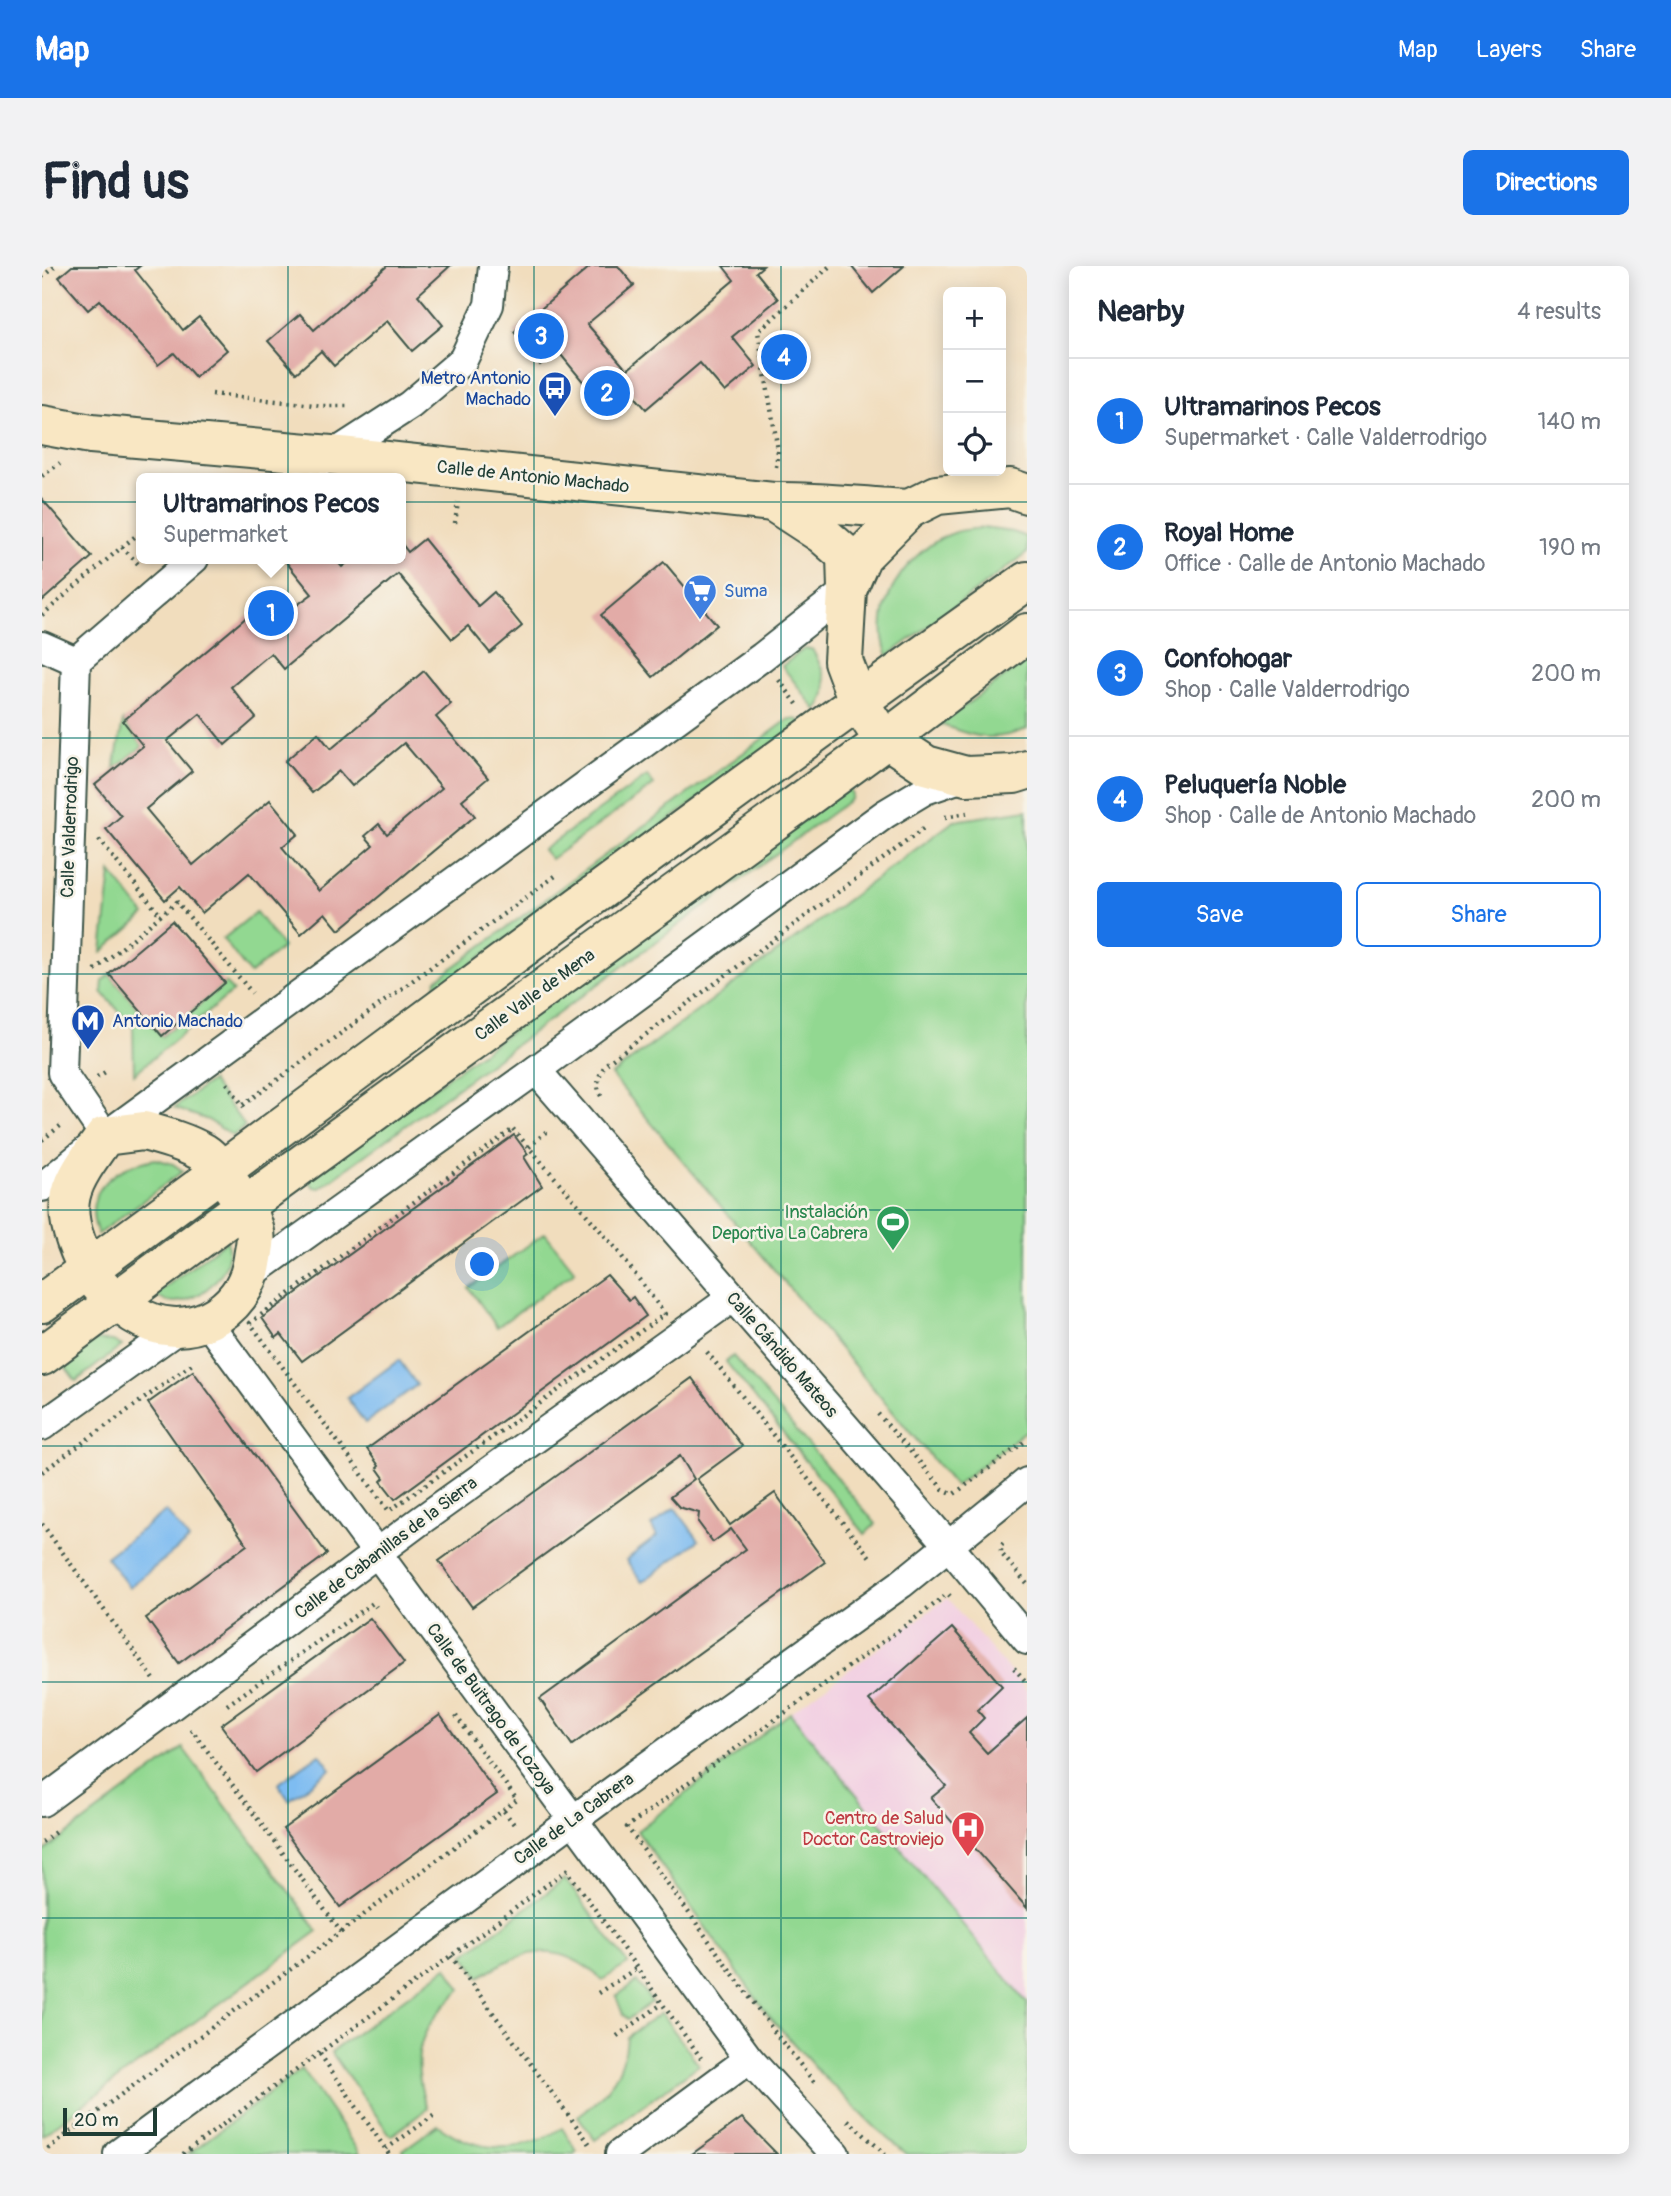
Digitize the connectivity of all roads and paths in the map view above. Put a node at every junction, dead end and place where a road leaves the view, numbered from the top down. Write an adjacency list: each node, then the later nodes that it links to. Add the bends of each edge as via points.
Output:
1 (55, 266): 4 (path)
2 (493, 266): 9 (street, via 489,305 463,360 410,405)
3 (831, 266): 8 (path, via 758,332)
4 (42, 277)
5 (212, 394): 6 (path, via 323,406 349,406)
6 (358, 401)
7 (42, 425): 9 (main road, Calle de Antonio Machado, via 91,434)
8 (778, 450)
9 (331, 455): 11 (street); 14 (main road, Calle de Antonio Machado)
10 (61, 463): 12 (path)
11 (304, 473)
12 (42, 476)
13 (1021, 486): 15 (main road, via 937,495)
14 (773, 502): 15 (main road, Calle de Antonio Machado); 23 (main road, Calle de Antonio Machado, via 846,555)
15 (909, 509): 23 (main road, via 862,556)
16 (136, 536): 17 (path)
17 (122, 547): 18 (path); 24 (path)
18 (136, 562)
19 (138, 564): 20 (path, via 143,570)
20 (150, 564)
21 (188, 564): 27 (street)
22 (1027, 581): 29 (main road)
23 (847, 590): 29 (main road, via 843,661); 44 (street, via 774,648)
24 (42, 615)
25 (1027, 633): 31 (main road, Calle Valle de Mena)
26 (42, 646): 27 (street)
27 (76, 661): 44 (street, Calle Valderrodrigo, via 62,1073)
28 (795, 701): 30 (path)
29 (858, 701): 31 (main road); 46 (main road)
30 (784, 709)
31 (887, 739): 33 (main road, via 926,765); 48 (main road, Calle Valle de Mena)
32 (1027, 770): 33 (main road, via 1014,775)
33 (966, 776): 40 (street, via 925,790 886,814)
34 (928, 826): 41 (path, via 606,1064 599,1073 597,1089)
35 (94, 834): 37 (path)
36 (558, 874): 42 (path)
37 (161, 916): 38 (path); 39 (path, via 177,902)
38 (95, 971)
39 (257, 999)
40 (536, 1070): 50 (street); 51 (street, Calle Cándido Mateos)
41 (603, 1099)
42 (243, 1105)
43 (56, 1116): 45 (path, via 63,1124)
44 (104, 1136): 46 (main road, via 145,1131 178,1140 206,1154); 47 (street); 49 (main road, via 76,1177 68,1208 73,1237)
45 (42, 1140)
46 (222, 1173): 48 (main road); 49 (main road)
47 (42, 1187)
48 (246, 1205): 50 (main road, via 256,1234); 53 (main road, Calle Valle de Mena)
49 (88, 1270): 52 (main road); 53 (main road)
50 (251, 1274): 55 (main road, via 225,1309)
51 (732, 1298): 66 (street, Calle Cándido Mateos); 67 (street, Calle de Cabanillas de la Sierra)
52 (42, 1303)
53 (116, 1303): 55 (main road, via 143,1320); 56 (main road, Calle Valle de Mena)
54 (250, 1323): 54 (path, via 389,1511 665,1314 617,1250 513,1129)
55 (193, 1326): 60 (street); 67 (street, Calle de Buitrago de Lozoya)
56 (42, 1356)
57 (711, 1356): 68 (path)
58 (201, 1362): 62 (path, via 190,1364)
59 (871, 1406): 61 (path, via 943,1489 954,1494)
60 (42, 1426)
61 (1027, 1440)
62 (42, 1472)
63 (1027, 1482): 66 (street, Calle de La Cabrera)
64 (42, 1524): 75 (path)
65 (1009, 1538): 69 (path, via 1000,1545 1001,1553)
66 (948, 1545): 72 (street, Calle Cándido Mateos); 82 (street, Calle de La Cabrera, via 901,1584)
67 (376, 1554): 81 (street, Calle de Cabanillas de la Sierra); 82 (street, Calle de Buitrago de Lozoya)
68 (870, 1557)
69 (1027, 1584)
70 (956, 1602): 94 (path, via 948,1594 627,1827)
71 (383, 1615): 76 (path, via 373,1603)
72 (1027, 1640)
73 (1010, 1664): 74 (path)
74 (1027, 1683)
75 (159, 1685)
76 (225, 1707)
77 (454, 1713): 85 (path, via 517,1800)
78 (203, 1722): 79 (path)
79 (192, 1730): 80 (path); 85 (path)
80 (181, 1738)
81 (42, 1802)
82 (573, 1820): 92 (street, Calle de Buitrago de Lozoya); 100 (street, Calle de La Cabrera)
83 (64, 1826): 84 (path)
84 (42, 1842)
85 (341, 1932): 99 (path)
86 (451, 1956): 87 (path, via 567,1870); 91 (path); 98 (path)
87 (637, 1968): 88 (path); 89 (path)
88 (598, 1993)
89 (662, 2004): 90 (path); 93 (path)
90 (617, 2036)
91 (320, 2054): 97 (path); 101 (path)
92 (748, 2059): 98 (street); 102 (street, Calle de Buitrago de Lozoya)
93 (707, 2066)
94 (819, 2088)
95 (436, 2114): 97 (path)
96 (843, 2114): 103 (path)
97 (387, 2151)
98 (607, 2152)
99 (42, 2153)
100 (118, 2154)
101 (183, 2154)
102 (835, 2154)
103 (885, 2154)

